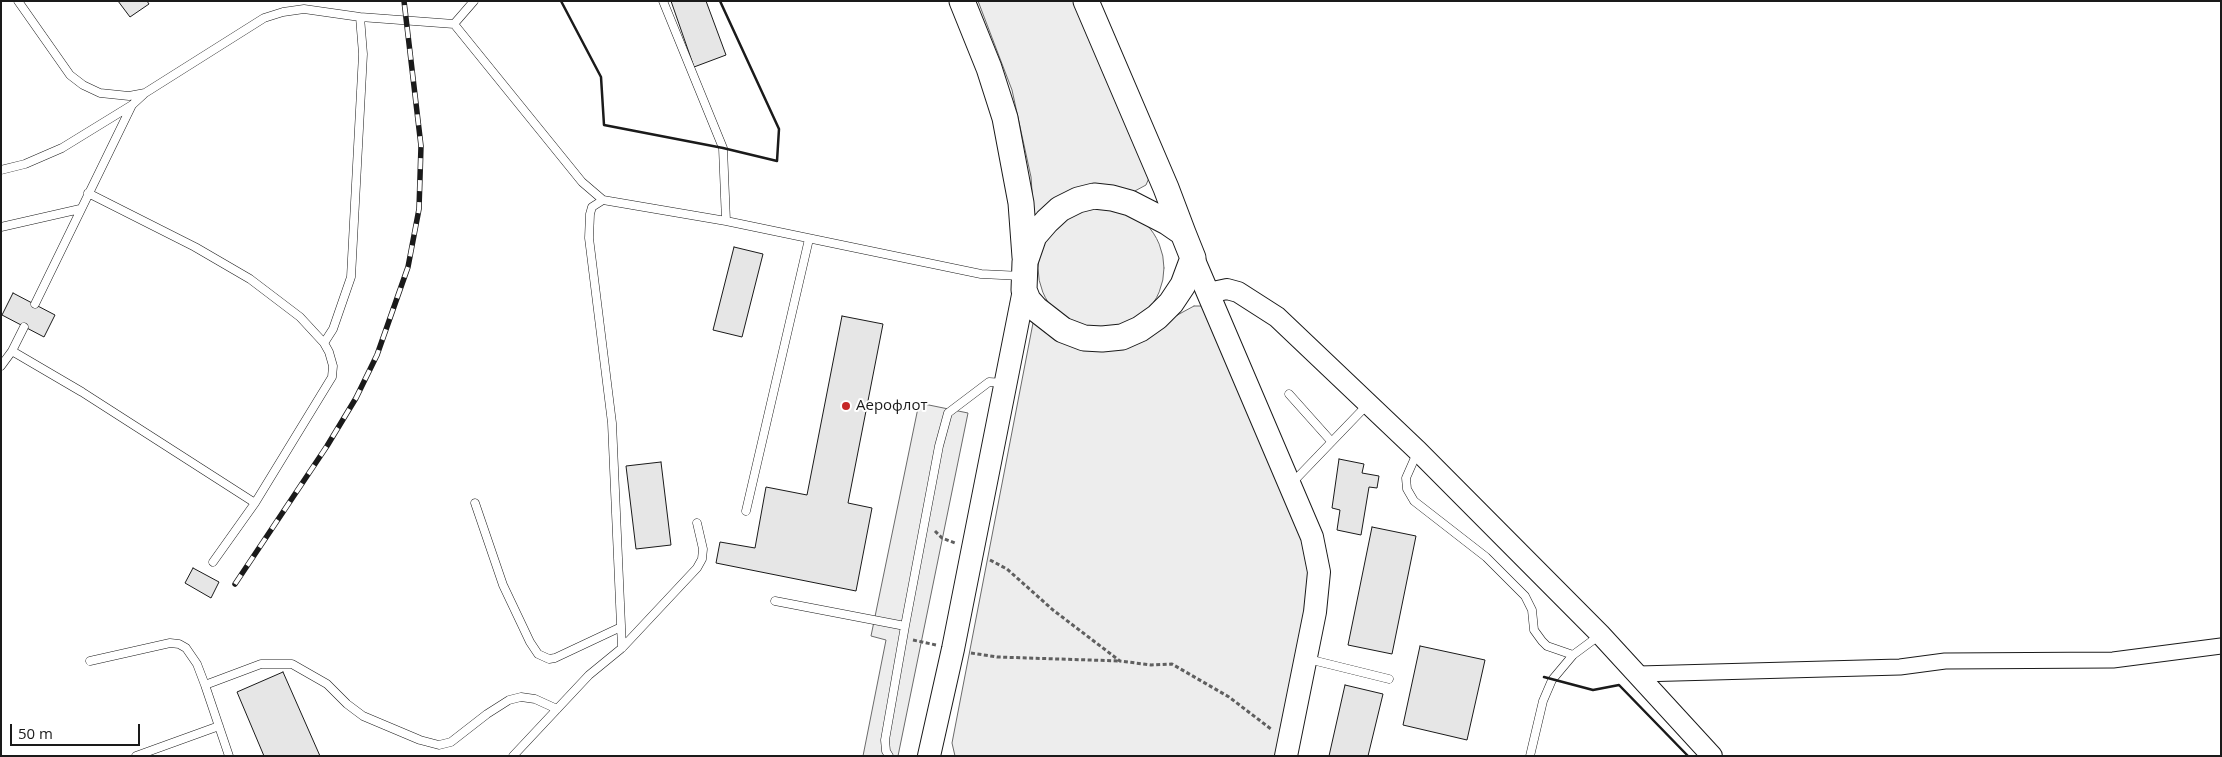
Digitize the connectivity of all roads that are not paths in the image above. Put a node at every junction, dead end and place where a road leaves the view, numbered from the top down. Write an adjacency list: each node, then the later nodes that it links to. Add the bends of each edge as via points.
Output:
1 (18, 1): 8 (lane, via 70,75 84,85 112,95)
2 (474, 1): 7 (lane)
3 (663, 1): 14 (lane, via 723,148)
4 (962, 1): 19 (main road, via 990,68 1005,118 1021,203)
5 (1086, 1): 16 (main road)
6 (360, 17): 7 (lane); 8 (lane, via 304,9 264,18); 23 (lane, via 363,54 351,277 333,329)
7 (454, 24): 12 (lane, via 582,182)
8 (145, 93): 9 (lane)
9 (132, 105): 10 (lane, via 62,148); 11 (lane)
10 (1, 170)
11 (88, 193): 13 (lane); 23 (lane, via 250,279 300,317)
12 (603, 200): 14 (lane); 39 (lane, via 592,207 589,238 612,423)
13 (80, 209): 15 (lane); 21 (lane)
14 (726, 220): 17 (lane)
15 (1, 227)
16 (1183, 233): 18 (main road); 19 (main road, via 1150,211 1130,203 1094,196 1078,200 1060,209 1034,236)
17 (809, 239): 19 (lane, via 981,274); 34 (lane)
18 (1193, 258): 19 (main road, via 1183,285 1157,317 1122,337 1102,340 1062,330 1036,309 1028,300); 20 (main road)
19 (1025, 276): 26 (main road)
20 (1208, 293): 28 (street, via 1227,289 1238,292 1277,317); 31 (main road)
21 (35, 304)
22 (24, 327): 24 (lane)
23 (324, 343): 32 (lane, via 333,366 332,377)
24 (12, 351): 25 (lane); 32 (lane)
25 (1, 366)
26 (1007, 384): 38 (lane, via 989,382 948,413); 56 (main road)
27 (1288, 394): 29 (lane)
28 (1368, 404): 29 (lane); 30 (street)
29 (1331, 441): 31 (lane)
30 (1418, 451): 40 (street); 43 (lane, via 1406,478 1407,489 1414,501 1486,557 1525,596 1532,610 1534,630 1547,646)
31 (1291, 484): 44 (main road, via 1312,537 1318,572)
32 (255, 503): 36 (lane)
33 (475, 503): 39 (lane, via 503,585 538,654 555,658)
34 (746, 511)
35 (697, 523): 42 (lane, via 703,549 697,568)
36 (212, 562)
37 (775, 600): 38 (lane)
38 (904, 626): 55 (lane, via 885,740)
39 (620, 627): 42 (lane)
40 (1600, 634): 43 (lane); 46 (street)
41 (2221, 646): 46 (street, via 2113,660 1945,660 1900,667)
42 (622, 648): 49 (lane, via 589,675)
43 (1573, 655): 57 (lane, via 1550,683)
44 (1306, 659): 47 (lane); 51 (main road)
45 (90, 662): 48 (lane, via 170,643 179,644 186,648)
46 (1639, 674): 58 (street)
47 (1389, 679)
48 (205, 685): 49 (lane, via 261,664 292,664 327,684 363,716 439,745 451,742 510,700 521,697 534,699); 50 (lane)
49 (557, 709): 54 (lane)
50 (219, 726): 52 (lane); 53 (lane)
51 (1288, 747)
52 (136, 756)
53 (229, 756)
54 (513, 756)
55 (889, 756)
56 (929, 756)
57 (1530, 756)
58 (1712, 756)

